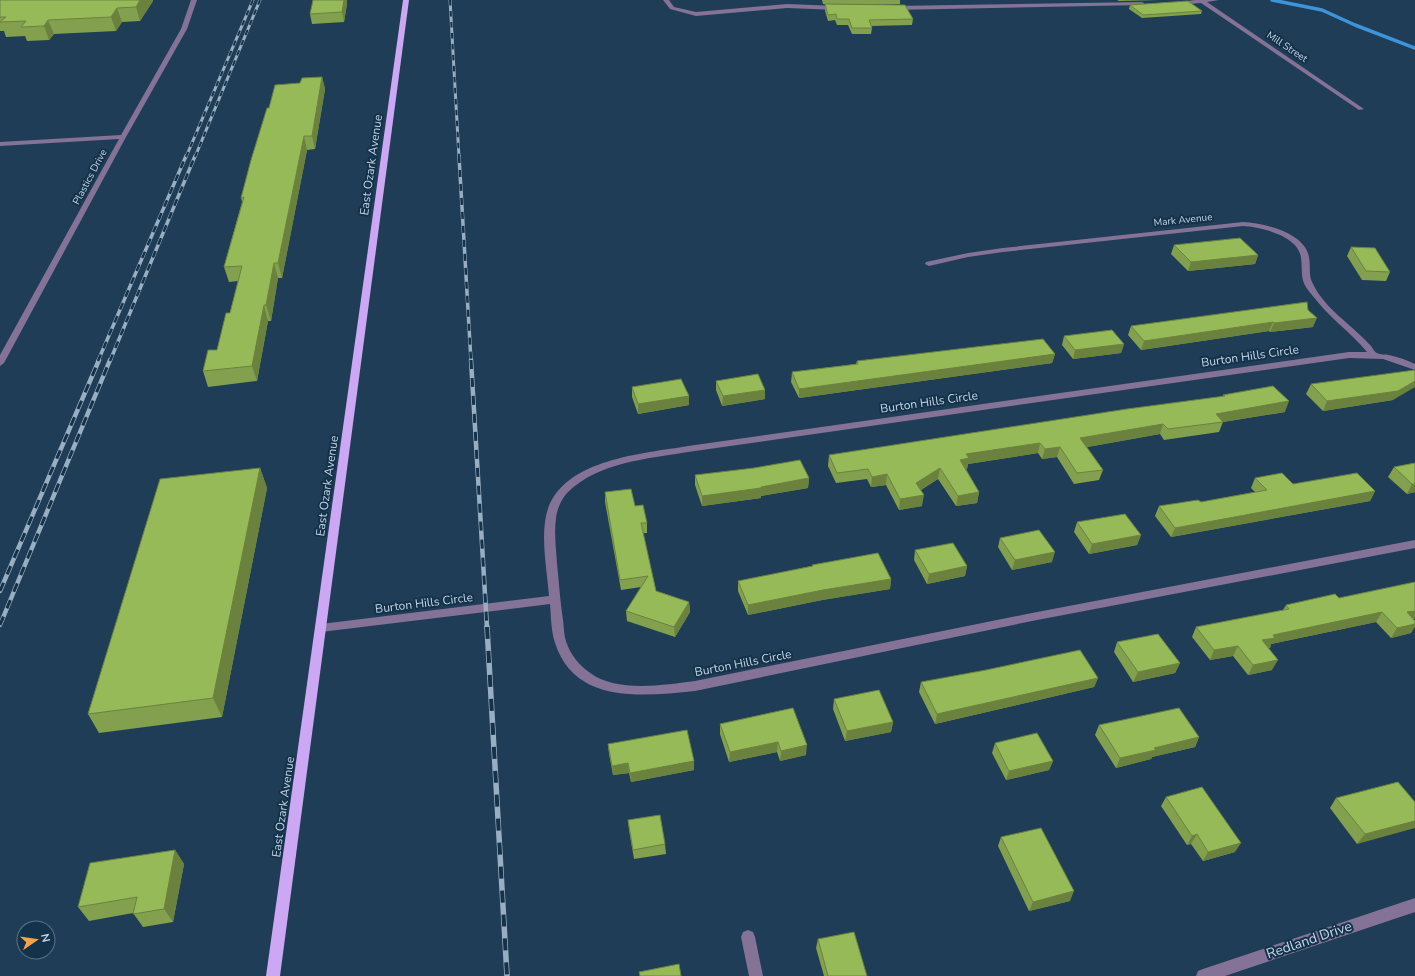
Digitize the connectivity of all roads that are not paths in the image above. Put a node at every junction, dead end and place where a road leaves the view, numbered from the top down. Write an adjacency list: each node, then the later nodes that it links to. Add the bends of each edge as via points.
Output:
1 (194, 0): 13 (street, Plastics Drive, via 184,29)
2 (406, 0): 21 (main road, East Ozark Avenue)
3 (780, 0): 9 (street)
4 (1216, 0): 5 (street)
5 (1202, 1): 7 (street); 12 (street, Mill Street)
6 (668, 2): 9 (street, via 672,8 682,12 704,14)
7 (1172, 3)
8 (1150, 4): 11 (street)
9 (787, 6): 10 (street)
10 (842, 8)
11 (888, 8)
12 (1361, 109)
13 (123, 137): 14 (street); 17 (street, Plastics Drive)
14 (0, 144)
15 (929, 264): 16 (street, Mark Avenue, via 975,254 1065,242 1214,227 1267,227 1284,235 1301,249 1305,256 1305,273 1309,285 1317,297)
16 (1372, 354): 18 (street, Burton Hills Circle); 20 (street, Burton Hills Circle, via 1349,355 688,449 595,469 575,480 553,506 550,521)
17 (0, 363)
18 (1415, 366)
19 (1415, 544): 20 (street, Burton Hills Circle, via 1032,617 711,682 647,691 623,691 598,684 582,674 570,661 562,646)
20 (554, 599): 21 (street, Burton Hills Circle)
21 (321, 628): 24 (main road, East Ozark Avenue)
22 (1415, 905): 26 (street, Redland Drive)
23 (748, 937): 25 (street)
24 (273, 976)
25 (756, 976)
26 (1203, 976)

